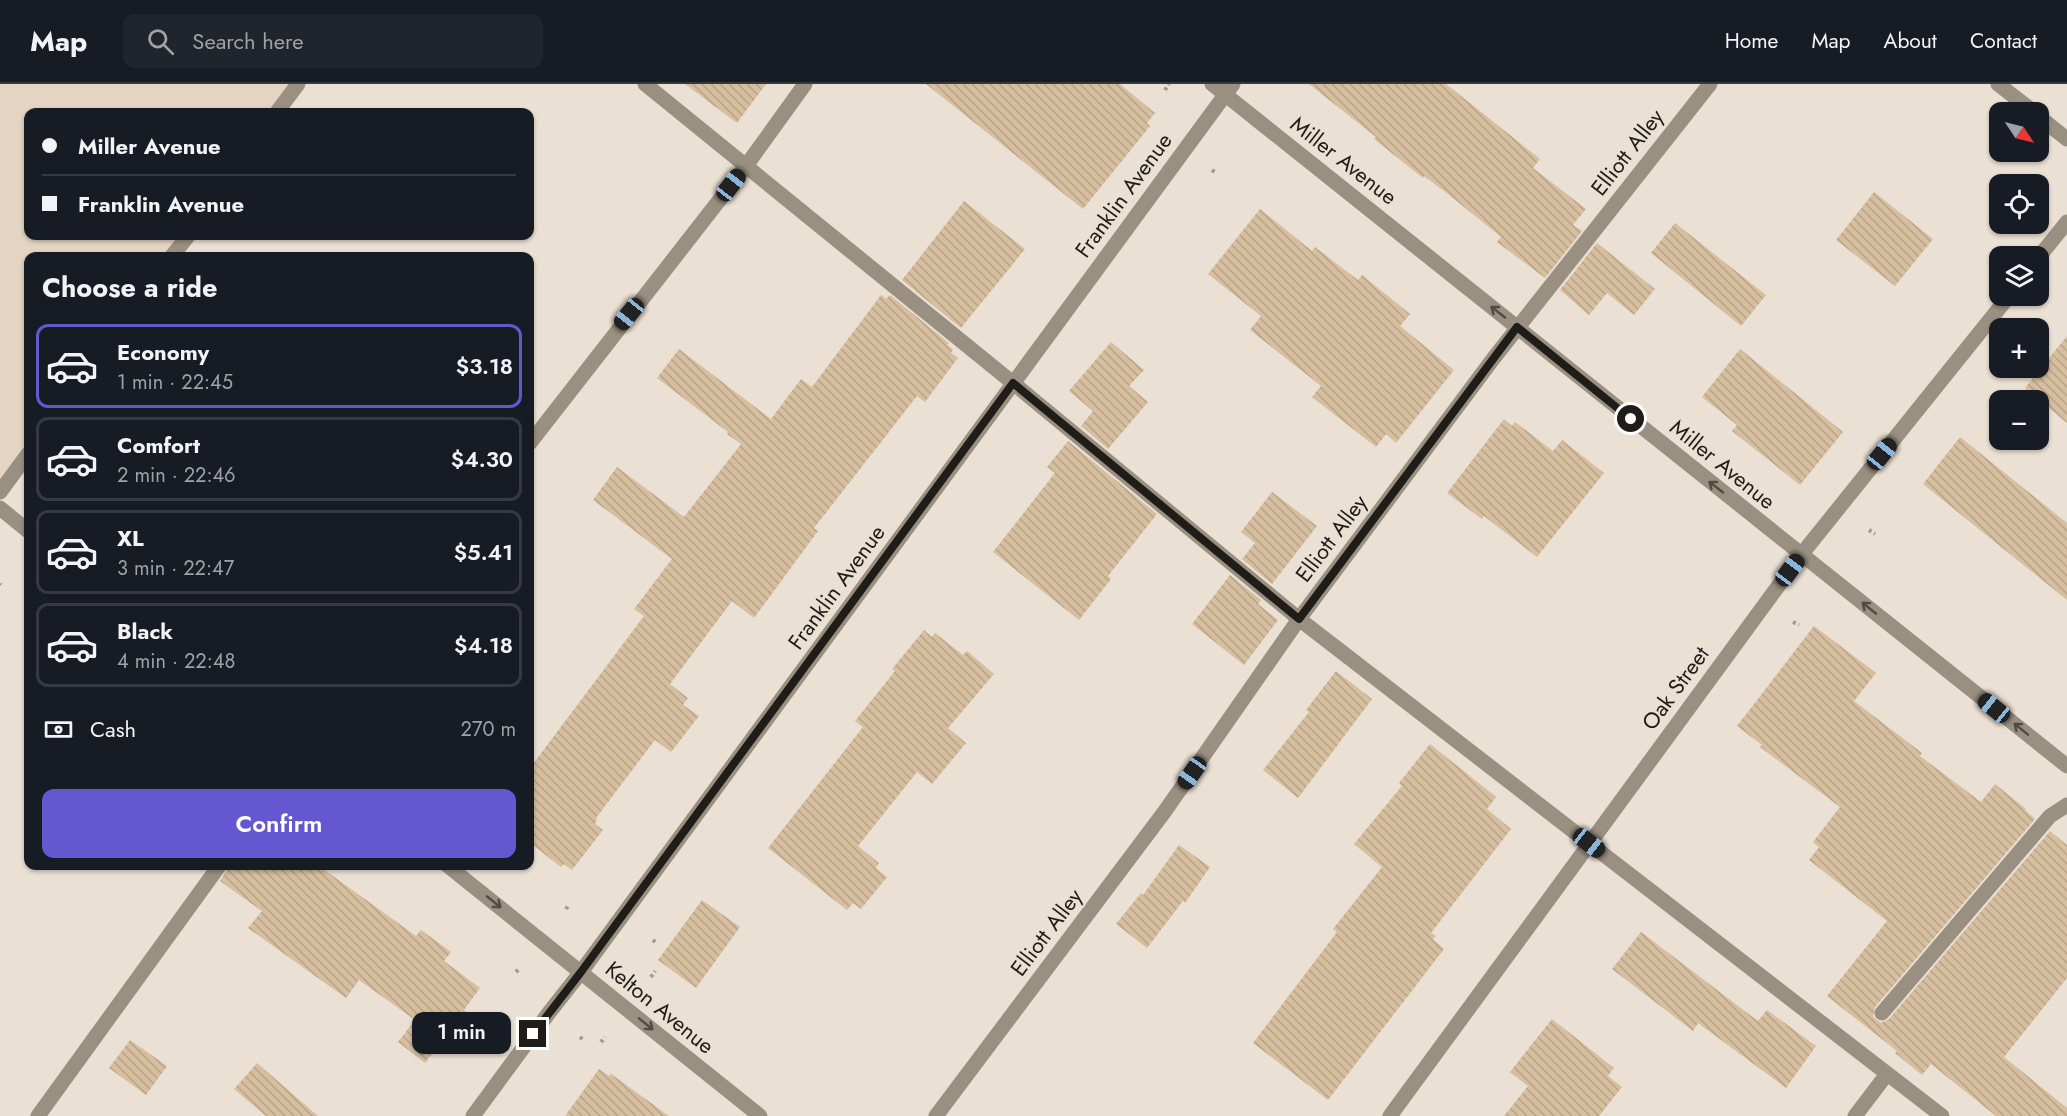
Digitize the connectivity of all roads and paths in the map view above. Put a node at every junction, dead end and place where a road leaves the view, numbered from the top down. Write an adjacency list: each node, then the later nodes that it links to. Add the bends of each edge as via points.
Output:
1 (298, 84): 11 (street)
2 (645, 84): 14 (street)
3 (805, 84): 14 (street)
4 (1169, 84): 9 (path)
5 (1212, 84): 8 (street, Miller Avenue)
6 (1710, 84): 20 (street, Elliott Alley)
7 (1998, 84): 10 (street)
8 (1229, 89): 20 (street, Miller Avenue, one-way to 8); 21 (street, Franklin Avenue)
9 (1165, 90)
10 (2021, 102)
11 (280, 108)
12 (2049, 125): 13 (street)
13 (2067, 139)
14 (746, 166): 21 (street); 22 (street)
15 (2067, 222): 17 (street)
16 (185, 240): 18 (street)
17 (2048, 246)
18 (175, 252)
19 (2000, 306): 29 (street, Oak Street)
20 (1517, 327): 29 (street, Miller Avenue, one-way to 20); 30 (street, Elliott Alley)
21 (1013, 383): 30 (street); 41 (street, Franklin Avenue)
22 (534, 438)
23 (24, 459): 24 (street)
24 (0, 492)
25 (0, 508): 26 (street)
26 (24, 528)
27 (1869, 530): 28 (path)
28 (1875, 534)
29 (1801, 555): 33 (street, Miller Avenue, one-way to 29); 35 (street, Oak Street)
30 (1299, 619): 35 (street); 50 (street, Elliott Alley, via 1165,811)
31 (1793, 622): 32 (path)
32 (1799, 625)
33 (2067, 766)
34 (2067, 805): 43 (street, via 2050,816)
35 (1589, 843): 46 (street); 51 (street, Oak Street)
36 (216, 870): 47 (street)
37 (453, 870): 41 (street, Kelton Avenue, one-way to 41)
38 (653, 940): 39 (path)
39 (657, 944)
40 (655, 971): 42 (path)
41 (581, 972): 48 (street, Franklin Avenue); 49 (street, Kelton Avenue, one-way to 49)
42 (651, 977)
43 (1882, 1013)
44 (605, 1037): 45 (path)
45 (601, 1042)
46 (1887, 1074): 52 (street); 53 (street)
47 (38, 1116)
48 (473, 1116)
49 (760, 1116)
50 (936, 1116)
51 (1390, 1116)
52 (1855, 1116)
53 (1942, 1116)

